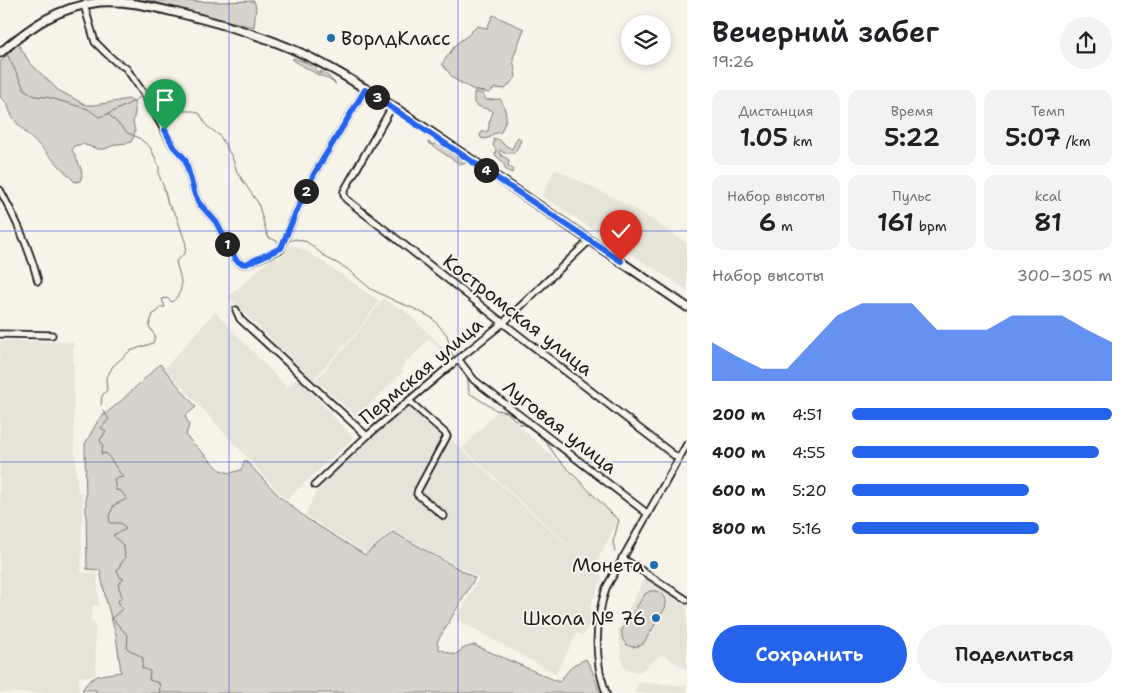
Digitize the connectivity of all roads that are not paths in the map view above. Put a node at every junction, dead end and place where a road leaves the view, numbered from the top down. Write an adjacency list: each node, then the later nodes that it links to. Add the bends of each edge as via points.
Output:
1 (84, 5): 2 (main road, via 45,19); 3 (main road, via 124,2 210,21 295,50); 3 (street, via 96,42 106,54 126,68 144,94 173,146 185,159 199,203 216,222 238,263 246,264 281,248 314,174)
2 (0, 53)
3 (365, 90): 4 (main road)
4 (392, 108): 6 (main road); 10 (street, Костромская улица, via 344,191 346,199)
5 (0, 190): 7 (street, via 23,235)
6 (590, 240): 8 (main road); 10 (street, Пермская улица)
7 (38, 281)
8 (687, 306)
9 (236, 310): 15 (street, via 240,319)
10 (503, 323): 13 (street, Пермская улица); 17 (street, Костромская улица)
11 (0, 334): 12 (street)
12 (52, 335)
13 (458, 359): 14 (street, Пермская улица); 19 (street, Луговая улица, via 474,380)
14 (409, 401): 15 (street, Пермская улица); 20 (street, via 447,436 417,494)
15 (367, 436): 18 (street, Пермская улица)
16 (687, 444): 17 (street)
17 (679, 459): 19 (street)
18 (315, 485)
19 (648, 514): 21 (street)
20 (444, 516)
21 (622, 558): 22 (street); 23 (street, via 606,588 599,612 599,666)
22 (687, 600)
23 (606, 693)

